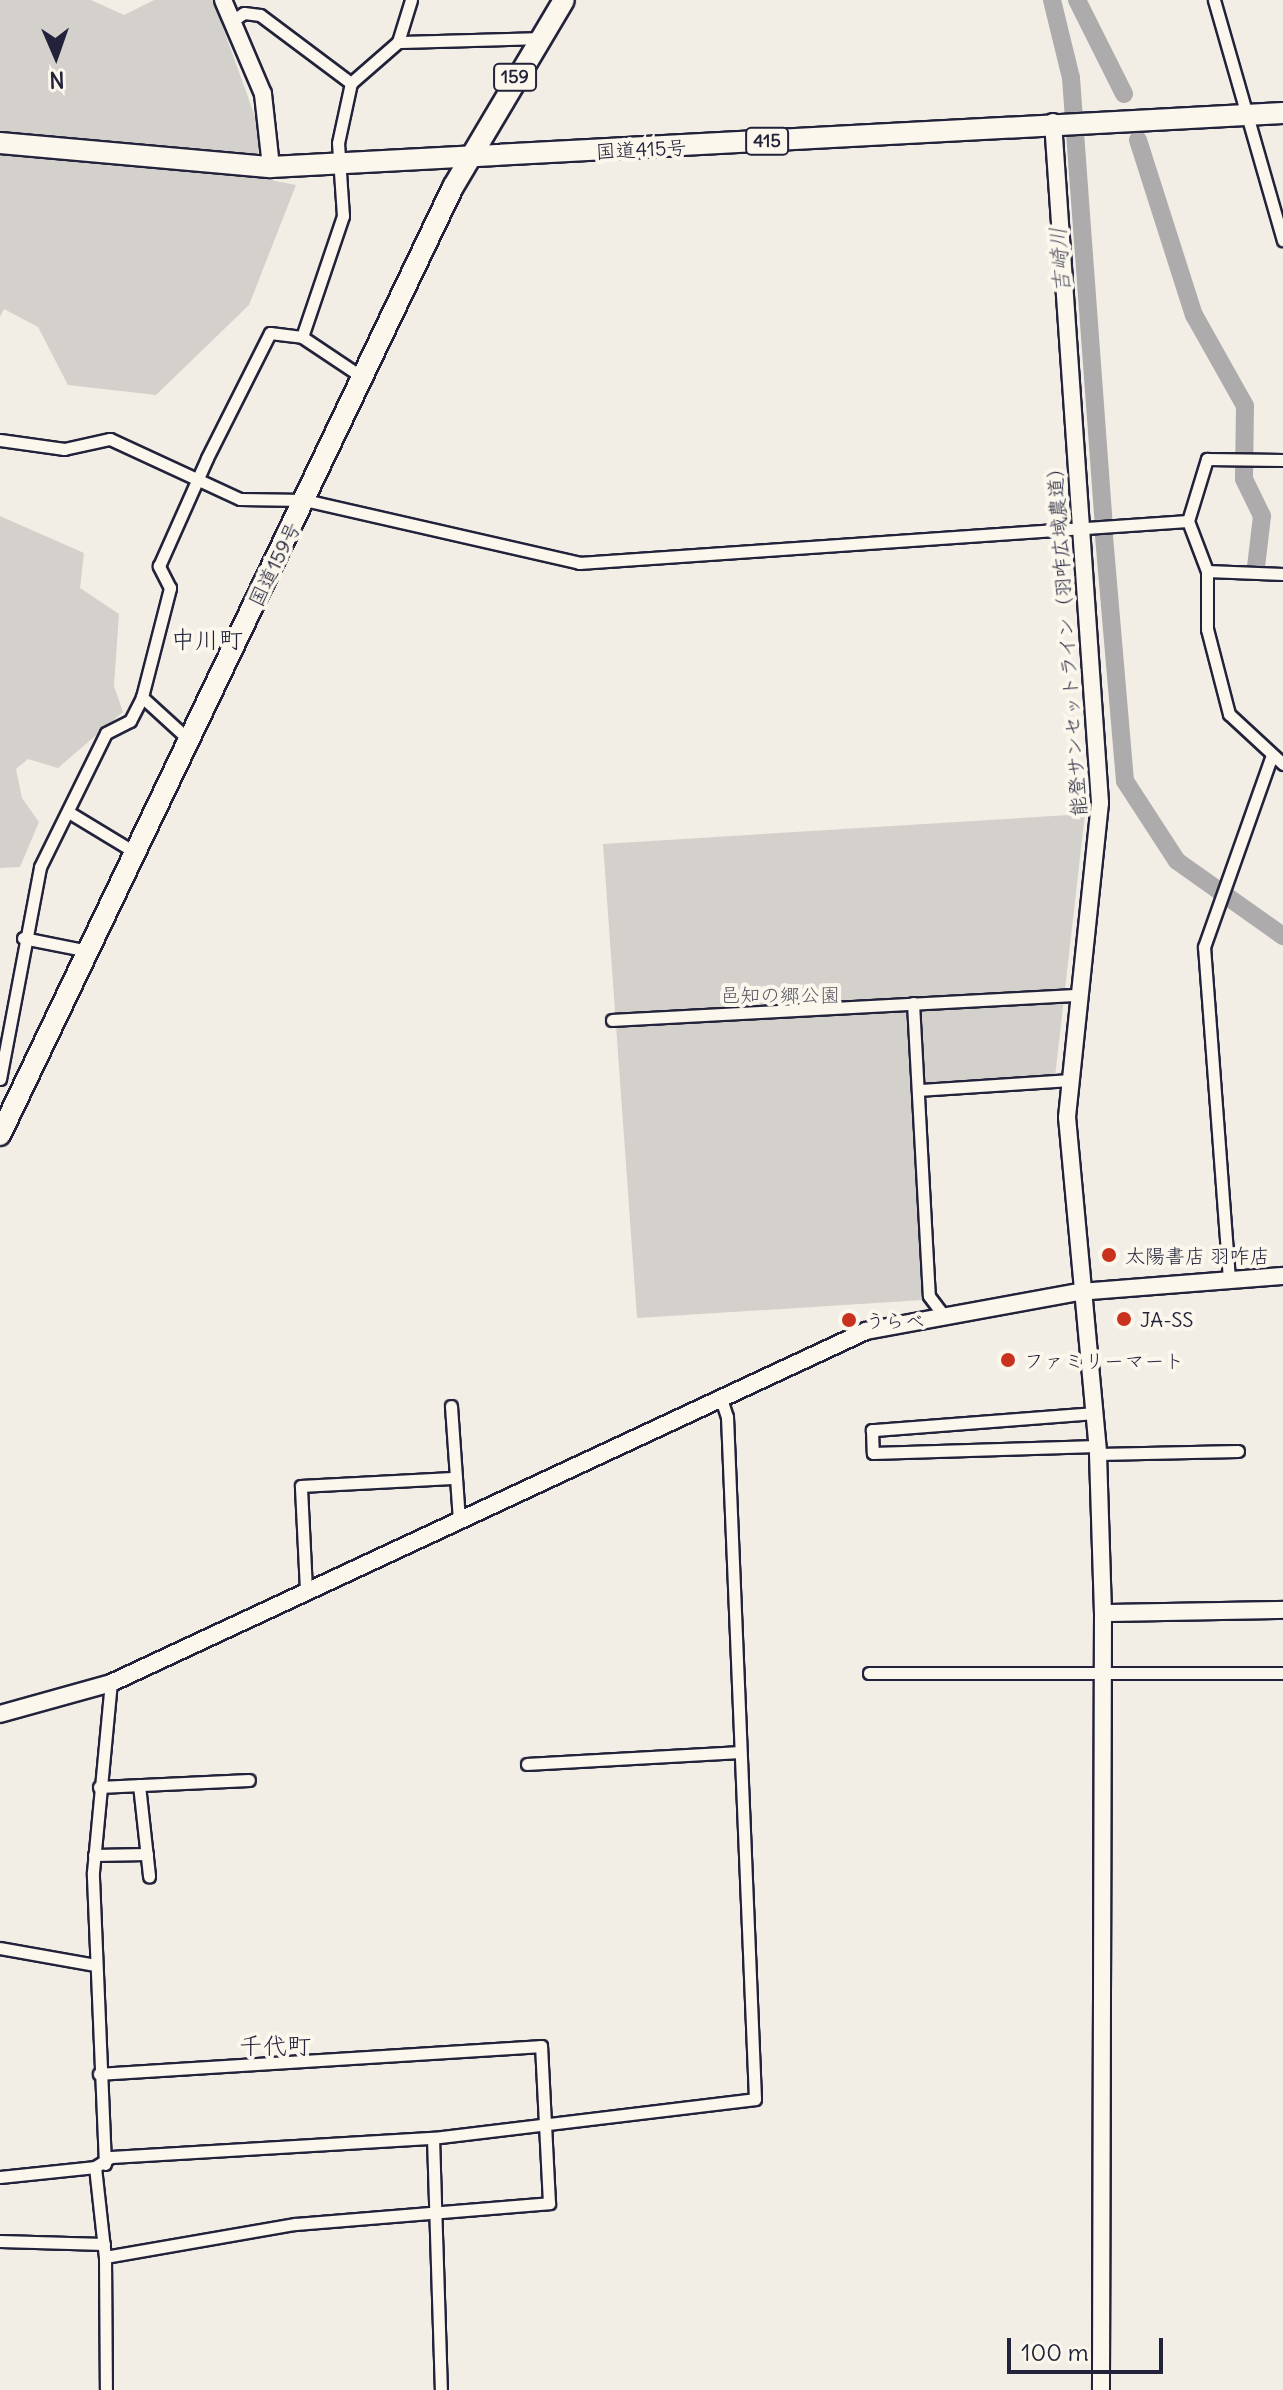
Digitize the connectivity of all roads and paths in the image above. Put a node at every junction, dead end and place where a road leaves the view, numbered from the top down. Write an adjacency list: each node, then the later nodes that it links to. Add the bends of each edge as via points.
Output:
1 (223, 0): 5 (street)
2 (411, 0): 7 (street)
3 (564, 0): 6 (highway, 国道159号 / 159)
4 (1214, 0): 9 (street)
5 (232, 21): 8 (street, via 244,13 260,15); 15 (street, via 263,94)
6 (538, 38): 7 (street); 13 (highway, 国道159号 / 159)
7 (398, 42): 8 (street)
8 (351, 83): 14 (street)
9 (1248, 113): 10 (highway, 国道415号 / 415); 11 (highway, 国道415号 / 415); 16 (street)
10 (1283, 113)
11 (1058, 121): 13 (highway, 国道415号 / 415); 24 (street, 能登サンセットライン（羽咋広域農道）)
12 (0, 143): 15 (highway, 国道415号 / 415)
13 (471, 157): 14 (highway, 国道415号 / 415); 18 (highway, 国道159号 / 159)
14 (340, 163): 15 (highway, 国道415号 / 415); 17 (street, via 342,222)
15 (271, 167)
16 (1283, 240)
17 (302, 337): 18 (street); 21 (street, via 270,333)
18 (365, 379): 22 (highway, 国道159号 / 159)
19 (0, 440): 21 (street, via 64,449 110,439 169,460)
20 (1283, 460): 23 (street, via 1207,459)
21 (196, 482): 22 (street, via 240,499); 27 (street, via 159,566 170,588)
22 (305, 500): 24 (street, via 579,563); 28 (highway, 国道159号 / 159)
23 (1188, 521): 24 (street); 25 (street)
24 (1079, 529): 35 (street, 能登サンセットライン（羽咋広域農道）, via 1100,803)
25 (1207, 571): 26 (street); 29 (street, via 1207,629 1229,714)
26 (1283, 574)
27 (142, 697): 28 (street); 31 (street, via 130,721 106,733)
28 (188, 739): 32 (highway, 国道159号 / 159)
29 (1271, 758): 30 (street); 43 (street, via 1204,947)
30 (1283, 764)
31 (70, 813): 32 (street); 33 (street, via 40,867)
32 (131, 850): 34 (highway, 国道159号 / 159)
33 (23, 938): 34 (street); 38 (street)
34 (83, 950): 41 (highway, 国道159号 / 159)
35 (1078, 995): 36 (street); 39 (street, 能登サンセットライン（羽咋広域農道）)
36 (913, 1003): 37 (street); 40 (street)
37 (612, 1020)
38 (0, 1079)
39 (1069, 1080): 40 (street); 44 (street, 能登サンセットライン（羽咋広域農道）)
40 (919, 1090): 45 (street, via 929,1296)
41 (1, 1127)
42 (1283, 1276): 43 (street)
43 (1229, 1279): 44 (street)
44 (1079, 1292): 45 (street); 48 (street, 能登サンセットライン（羽咋広域農道）)
45 (942, 1313): 46 (street, via 866,1331)
46 (721, 1399): 52 (street); 61 (street)
47 (451, 1406): 51 (street)
48 (1095, 1413): 49 (street, 能登サンセットライン（羽咋広域農道）); 49 (street, via 872,1430 873,1453)
49 (1097, 1450): 50 (street); 55 (street, 能登サンセットライン（羽咋広域農道）)
50 (1238, 1451)
51 (456, 1478): 52 (street); 53 (street, via 301,1486)
52 (459, 1519): 53 (street)
53 (306, 1590): 59 (street)
54 (1283, 1610): 55 (street)
55 (1103, 1613): 57 (street, 能登サンセットライン（羽咋広域農道）)
56 (869, 1673): 57 (street)
57 (1101, 1673): 58 (street); 81 (street, 能登サンセットライン（羽咋広域農道）)
58 (1283, 1673)
59 (111, 1683): 60 (street); 65 (street)
60 (0, 1714)
61 (740, 1752): 62 (street); 72 (street, via 755,2099)
62 (527, 1764)
63 (249, 1780): 64 (street)
64 (139, 1785): 65 (street); 66 (street)
65 (99, 1787): 67 (street)
66 (147, 1854): 67 (street); 68 (street)
67 (94, 1855): 70 (street)
68 (149, 1876)
69 (0, 1948): 70 (street)
70 (95, 1965): 71 (street)
71 (99, 2074): 72 (street, via 541,2046); 74 (street)
72 (547, 2121): 73 (street); 76 (street, via 549,2203)
73 (433, 2138): 74 (street, via 111,2157); 76 (street)
74 (100, 2166): 75 (street); 78 (street)
75 (0, 2177)
76 (434, 2214): 78 (street, via 295,2224); 80 (street)
77 (0, 2241): 78 (street)
78 (104, 2251): 79 (street)
79 (106, 2390)
80 (441, 2390)
81 (1101, 2390)

